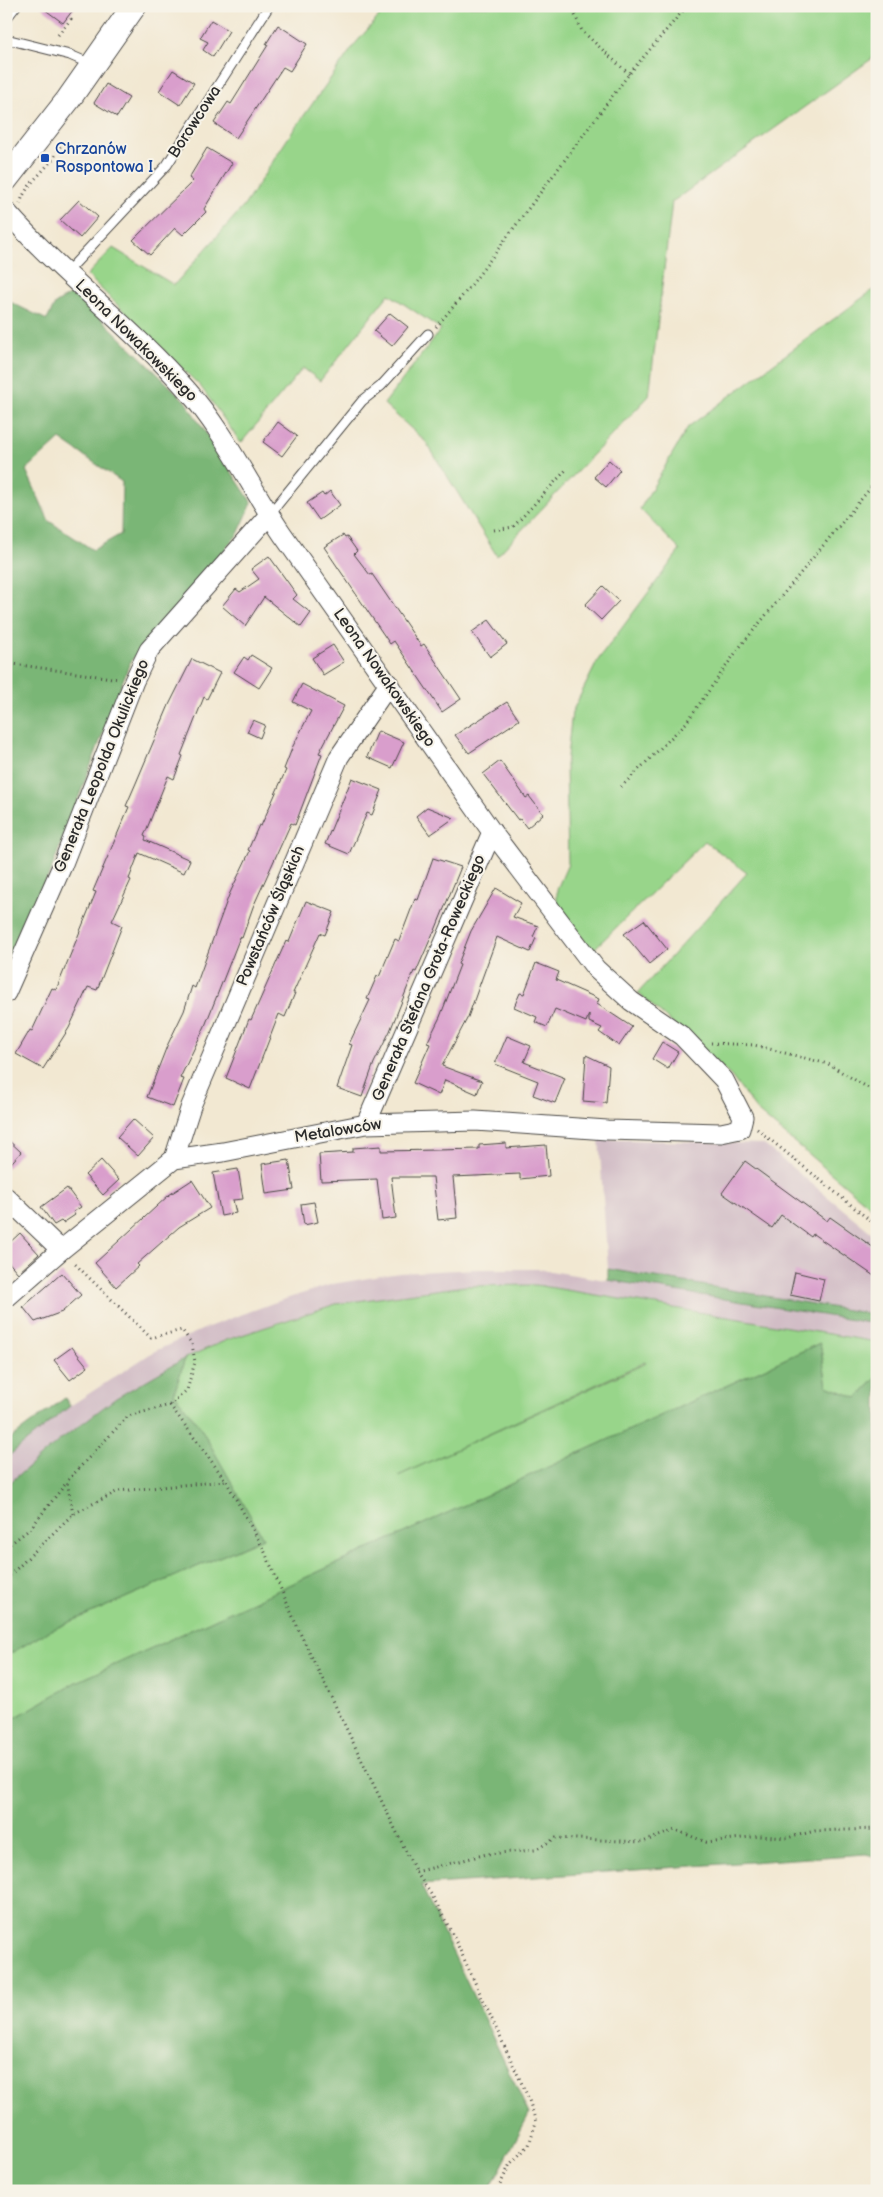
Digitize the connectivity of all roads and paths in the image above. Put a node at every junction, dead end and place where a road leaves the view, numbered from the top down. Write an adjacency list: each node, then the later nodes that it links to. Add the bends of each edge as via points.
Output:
1 (16, 6): 7 (lane)
2 (134, 6): 10 (street)
3 (269, 6): 15 (lane, Borowcowa, via 167,165)
4 (571, 6): 11 (path, via 582,31)
5 (687, 6): 11 (path)
6 (68, 17): 8 (path, via 71,19)
7 (6, 19)
8 (58, 35)
9 (6, 39): 10 (lane, via 70,55)
10 (93, 65): 13 (street)
11 (629, 74): 16 (path, via 469,288 443,321)
12 (65, 133): 14 (path, via 58,152 42,174 31,182)
13 (6, 179)
14 (13, 209): 15 (street, Leona Nowakowskiego)
15 (67, 272): 21 (street, Leona Nowakowskiego, via 188,390 229,446)
16 (428, 334): 21 (lane, via 362,401)
17 (567, 469): 22 (path, via 513,527)
18 (877, 480): 19 (path)
19 (872, 486): 20 (path); 26 (path, via 739,648 686,722)
20 (877, 490)
21 (269, 515): 24 (street, Generała Leopolda Okulickiego, via 149,650); 25 (street, Leona Nowakowskiego)
22 (494, 530)
23 (6, 663): 24 (path)
24 (134, 681): 28 (street, Generała Leopolda Okulickiego, via 62,866)
25 (389, 684): 27 (street, Leona Nowakowskiego); 33 (street, Powstańców Śląskich, via 339,757 191,1106)
26 (621, 787)
27 (492, 832): 29 (street, Leona Nowakowskiego, via 596,969); 32 (street, Generała Stefana Grota-Roweckiego)
28 (6, 993)
29 (693, 1047): 30 (path, via 716,1042 754,1045 828,1064); 31 (street, Leona Nowakowskiego, via 724,1080)
30 (877, 1093)
31 (743, 1117): 32 (street, Metalowców, via 740,1129 721,1134 474,1121); 35 (path)
32 (366, 1124): 33 (street, Metalowców)
33 (174, 1159): 36 (street)
34 (6, 1196): 36 (street)
35 (877, 1226)
36 (61, 1250): 37 (street); 38 (path, via 151,1338 182,1330 192,1344 195,1362 187,1390)
37 (6, 1298)
38 (170, 1405): 39 (path); 40 (path, via 128,1416)
39 (226, 1481): 41 (path, via 118,1491); 45 (path, via 264,1550 300,1633)
40 (67, 1482): 41 (path); 42 (path, via 30,1529)
41 (73, 1514): 43 (path)
42 (6, 1548)
43 (6, 1579)
44 (877, 1829): 45 (path, via 815,1831 787,1838 760,1836 706,1842 675,1830 643,1842 556,1838 535,1850 487,1854)
45 (416, 1872): 46 (path, via 452,1933 520,2076 536,2122 530,2145 510,2164)
46 (497, 2191)

